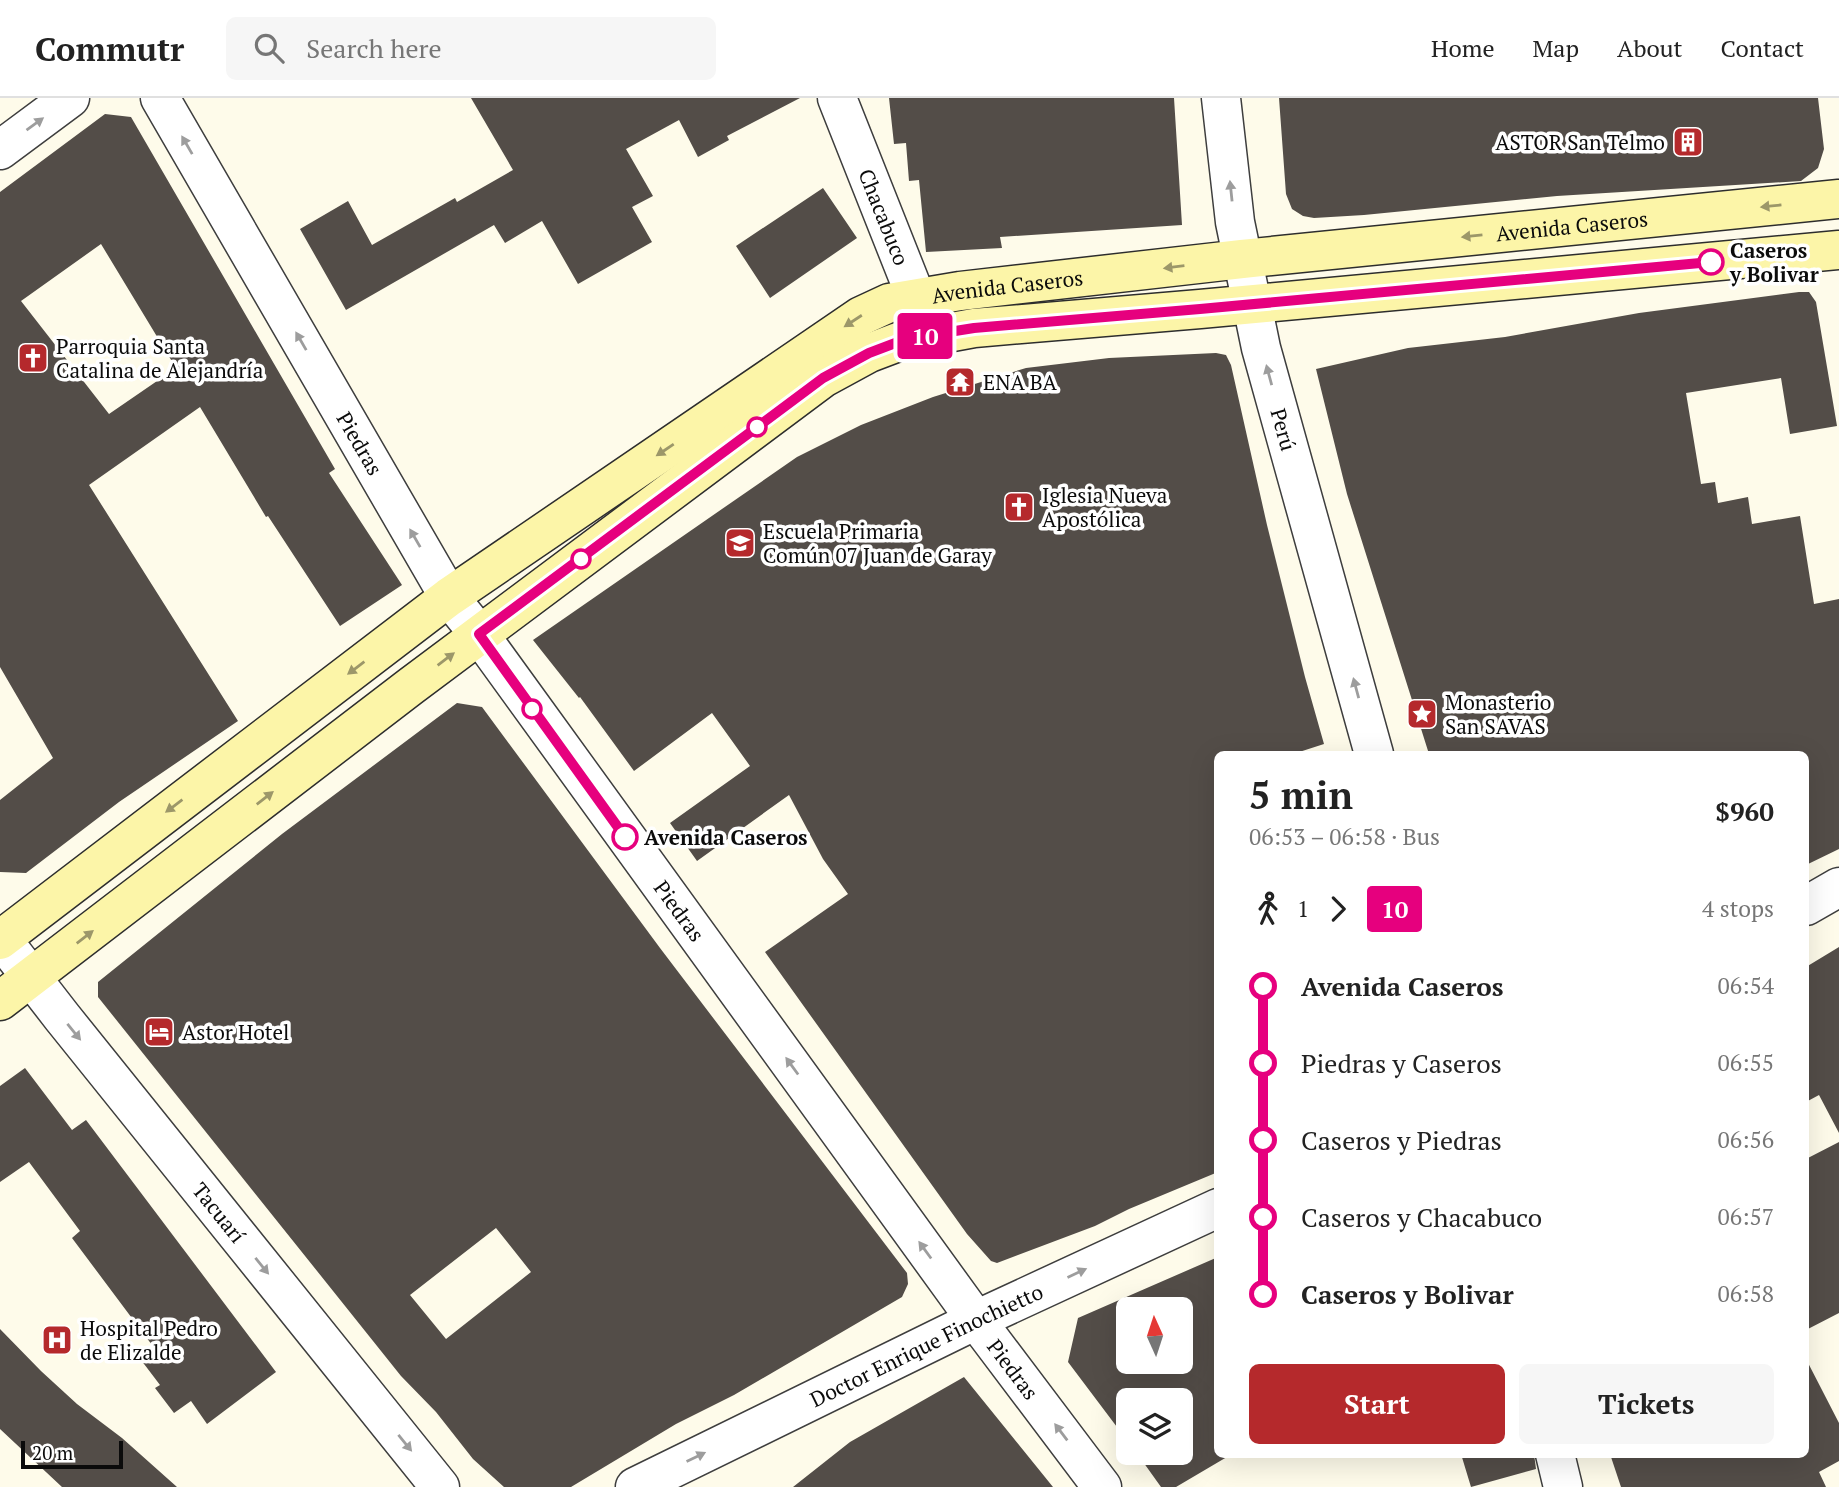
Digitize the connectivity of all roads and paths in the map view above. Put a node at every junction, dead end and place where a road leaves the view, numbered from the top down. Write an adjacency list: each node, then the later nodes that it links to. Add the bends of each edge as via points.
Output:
1 (70, 98): 5 (street, one-way to 1)
2 (160, 98): 12 (street, Piedras, one-way to 2)
3 (836, 98): 9 (street, Chacabuco)
4 (1221, 98): 8 (street, Perú, one-way to 4)
5 (0, 150)
6 (1839, 199): 8 (main road, Avenida Caseros, one-way to 8)
7 (1839, 250): 10 (main road, Avenida Caseros)
8 (1242, 259): 9 (main road, Avenida Caseros, one-way to 9); 10 (street, Perú)
9 (916, 297): 11 (street, Chacabuco); 12 (main road, Avenida Caseros, one-way to 12, via 861,316)
10 (1252, 304): 11 (main road, Avenida Caseros); 14 (street, Perú, one-way to 10)
11 (930, 335): 13 (main road, Avenida Caseros, via 869,353 823,378)
12 (449, 597): 13 (street, Piedras); 17 (main road, Avenida Caseros, one-way to 17)
13 (479, 634): 18 (main road, Avenida Caseros, one-way to 13); 21 (street, Piedras, one-way to 13)
14 (1373, 751)
15 (1839, 887): 16 (street)
16 (1809, 904)
17 (0, 939): 18 (street, Tacuarí)
18 (31, 978): 19 (main road, Avenida Caseros); 23 (street, Tacuarí, one-way to 23)
19 (0, 1001)
20 (1214, 1210): 21 (street, Doctor Enrique Finochietto, one-way to 20)
21 (976, 1320): 24 (street, Doctor Enrique Finochietto, one-way to 21); 25 (street, Piedras, one-way to 21)
22 (1556, 1458): 26 (street)
23 (440, 1487)
24 (635, 1487)
25 (1102, 1487)
26 (1563, 1487)

